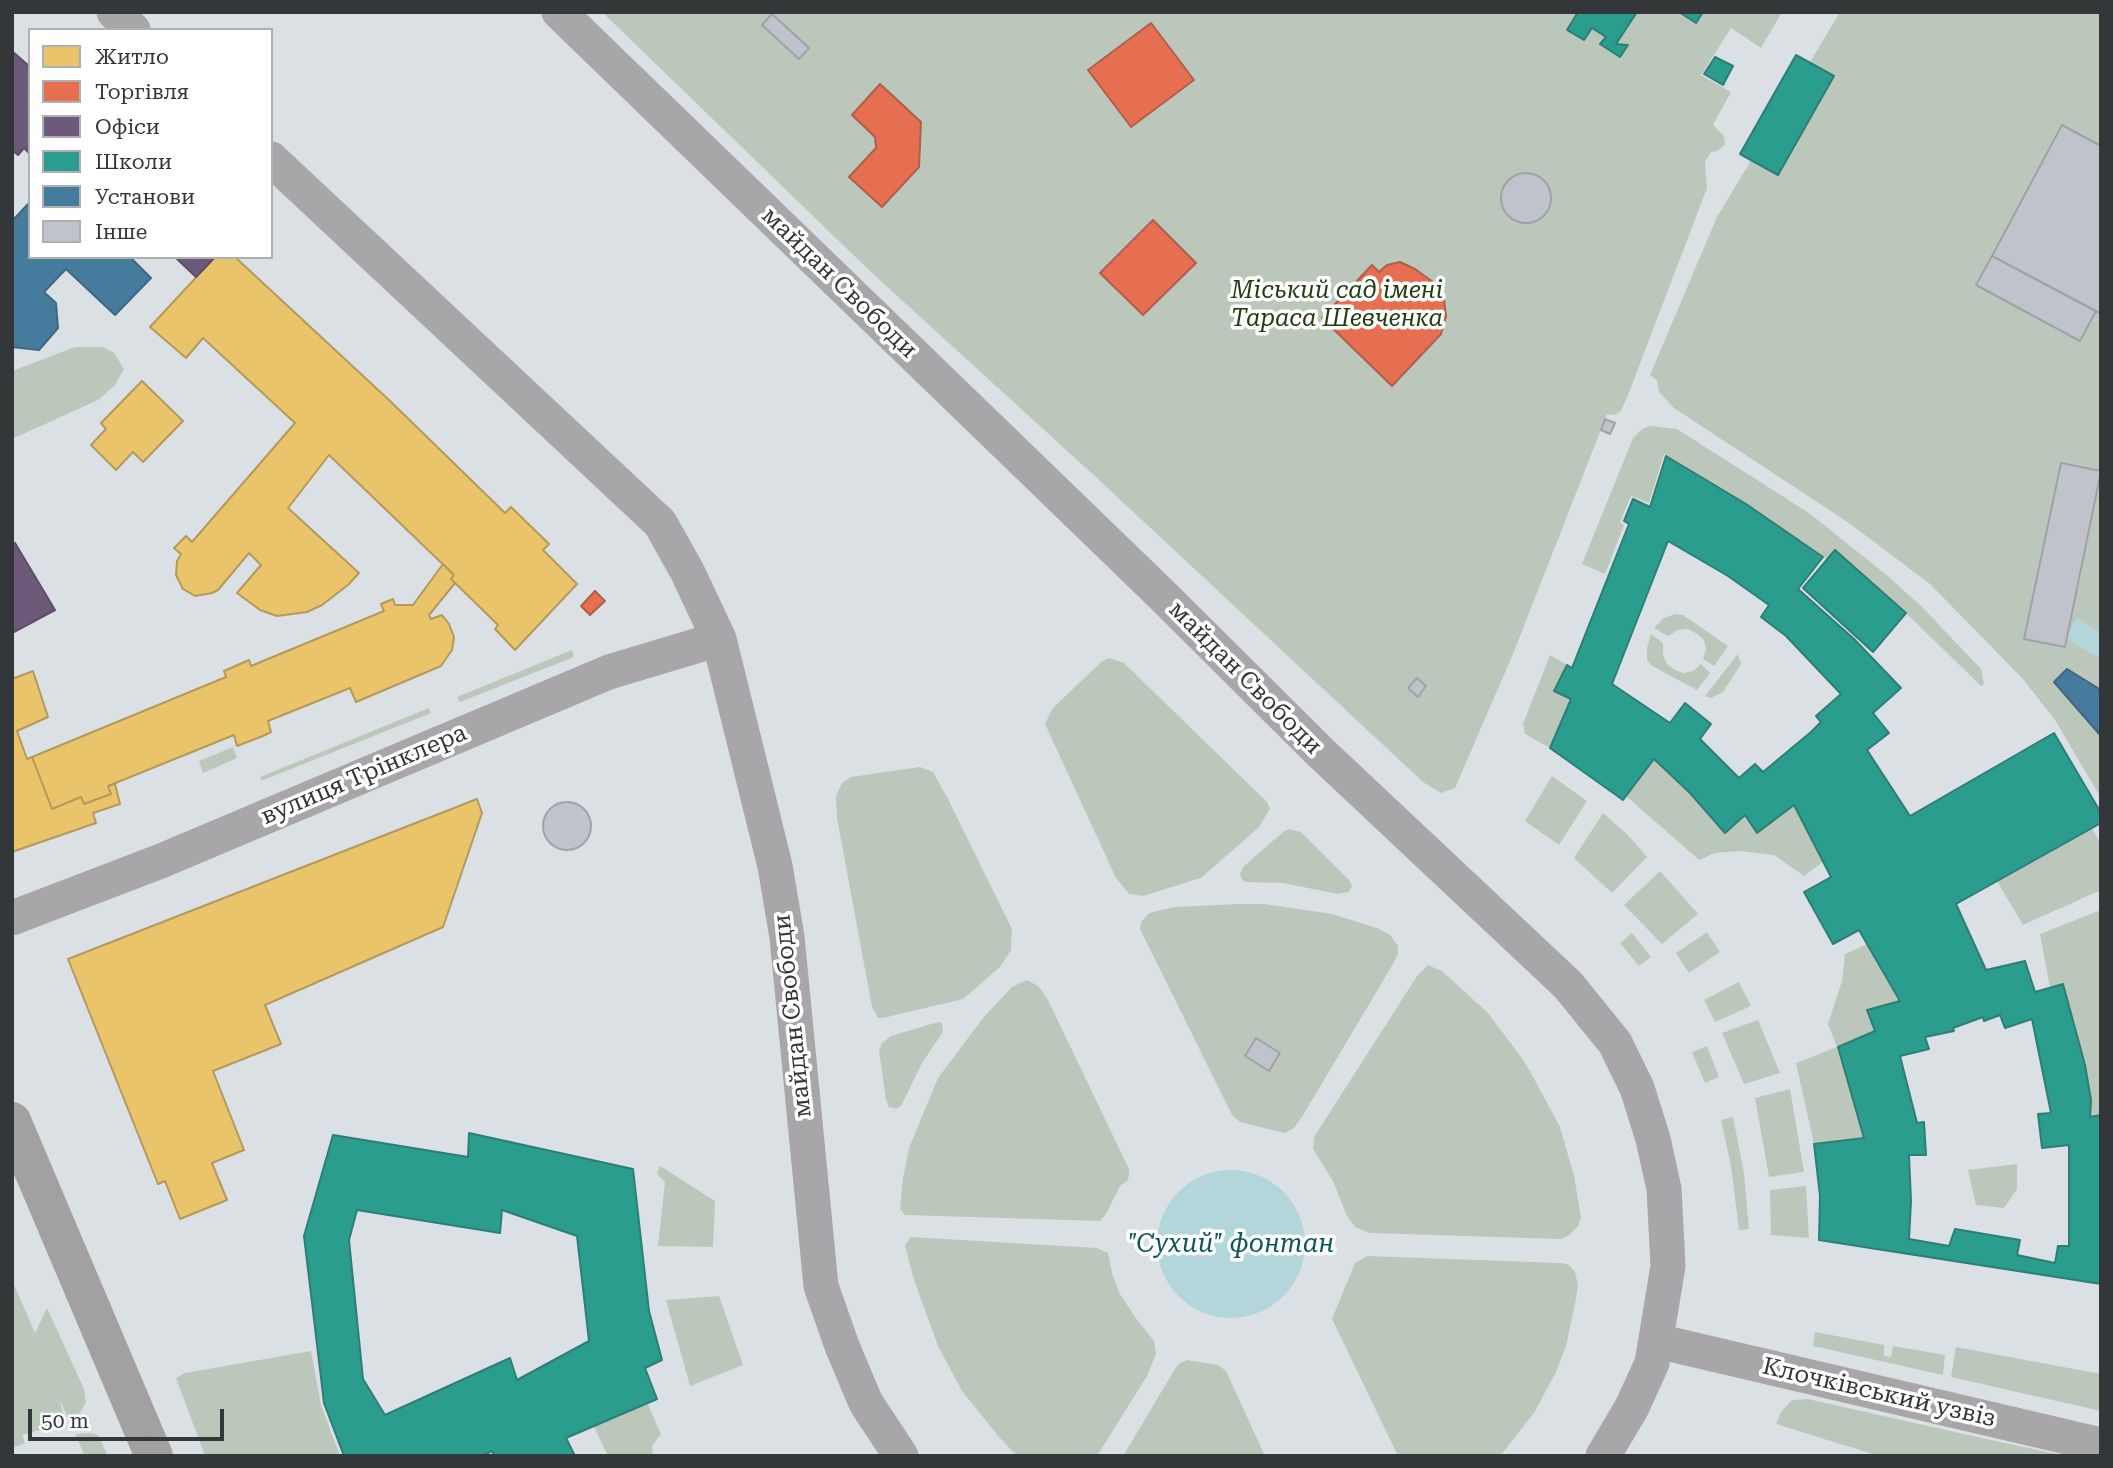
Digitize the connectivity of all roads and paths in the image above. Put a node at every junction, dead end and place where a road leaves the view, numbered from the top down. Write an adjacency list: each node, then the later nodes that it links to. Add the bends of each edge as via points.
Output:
1 (114, 12): 3 (main road)
2 (559, 12): 8 (main road, майдан Свободи, via 1320,751 1568,985 1615,1043 1637,1088 1653,1139 1664,1189 1668,1266)
3 (131, 28)
4 (273, 161): 5 (main road, майдан Свободи, via 660,523)
5 (719, 639): 6 (main road, вулиця Трінклера, via 609,672 161,861); 11 (main road, майдан Свободи, via 765,821 787,937 821,1286 866,1403)
6 (12, 918)
7 (12, 1121): 10 (main road)
8 (1657, 1340): 9 (main road, Клочківський узвіз); 12 (main road, майдан Свободи, via 1643,1386)
9 (2101, 1445)
10 (154, 1456)
11 (901, 1456)
12 (1602, 1456)

